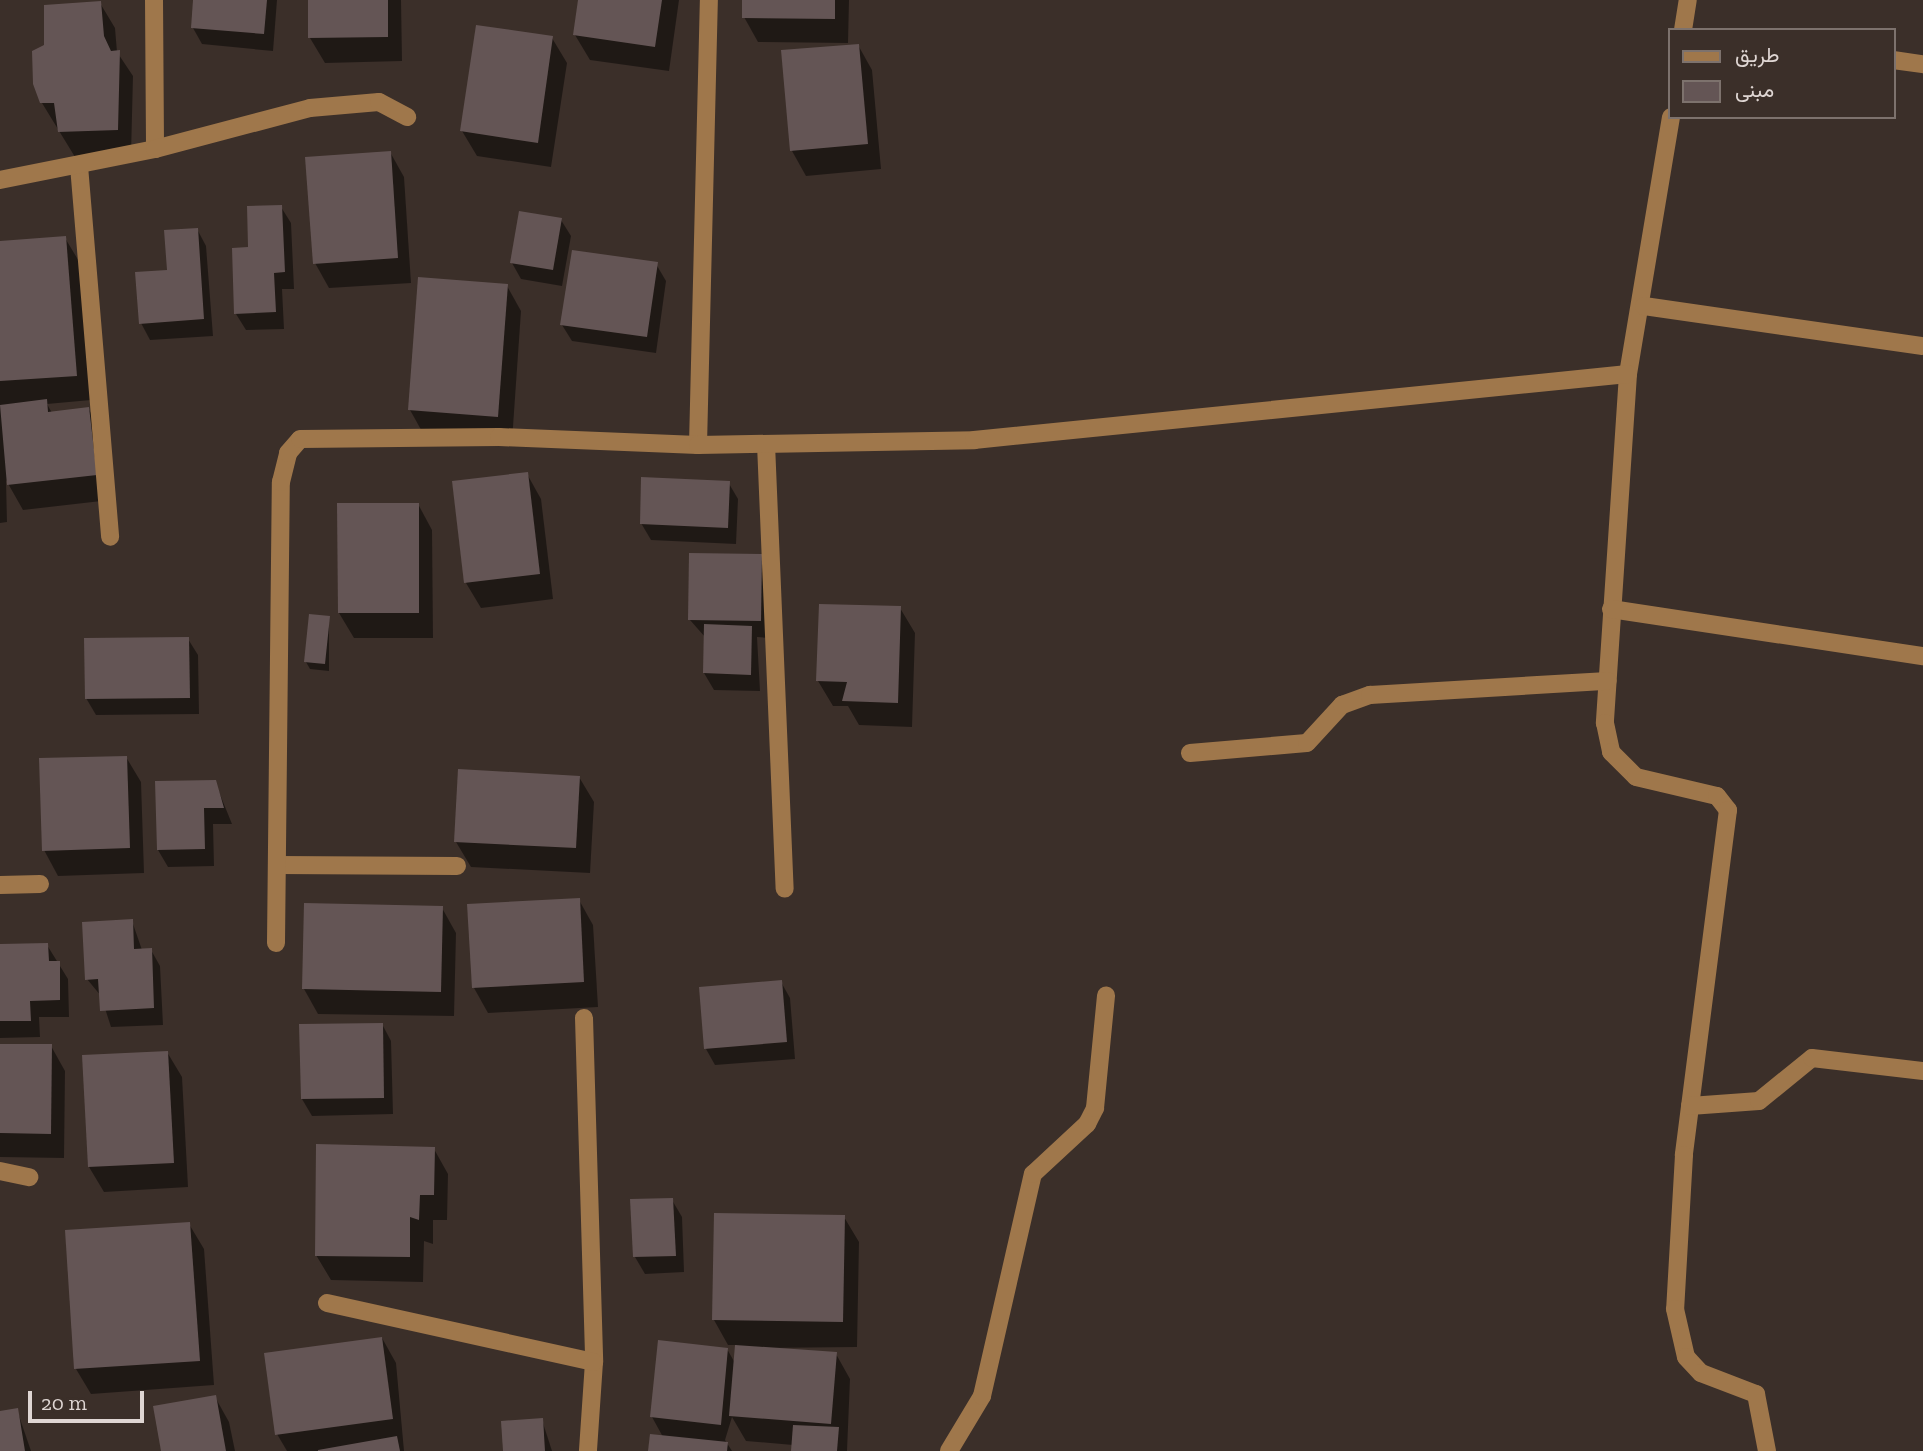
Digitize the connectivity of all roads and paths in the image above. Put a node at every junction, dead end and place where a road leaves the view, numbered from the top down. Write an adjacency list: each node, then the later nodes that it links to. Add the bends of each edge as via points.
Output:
1 (154, 0): 9 (street)
2 (709, 0): 16 (street)
3 (1688, 0): 4 (street)
4 (1684, 28)
5 (1895, 60): 6 (street)
6 (1923, 64)
7 (407, 117): 9 (street, via 379,102 310,108)
8 (1671, 119): 12 (street)
9 (155, 149): 10 (street)
10 (79, 166): 11 (street); 17 (street)
11 (0, 180)
12 (1644, 306): 13 (street); 14 (street)
13 (1921, 346)
14 (1628, 373): 15 (street, via 974,440); 18 (street)
15 (766, 444): 16 (street); 26 (street)
16 (698, 445): 22 (street, via 499,437 300,439 288,453 281,482)
17 (110, 537)
18 (1611, 609): 19 (street); 20 (street)
19 (1923, 656)
20 (1608, 681): 21 (street, via 1370,695 1342,705 1307,743); 31 (street, via 1605,723 1621,766 1636,777 1717,796 1728,810)
21 (1190, 753)
22 (277, 865): 23 (street); 27 (street)
23 (457, 866)
24 (40, 884): 25 (street)
25 (0, 885)
26 (785, 889)
27 (276, 943)
28 (1106, 996): 37 (street, via 1095,1108 1087,1124 1033,1174 982,1396)
29 (584, 1018): 35 (street)
30 (1923, 1071): 31 (street, via 1812,1058 1759,1101)
31 (1690, 1107): 38 (street, via 1678,1334 1701,1373 1756,1394)
32 (0, 1171): 33 (street)
33 (29, 1177)
34 (327, 1303): 35 (street)
35 (594, 1362): 36 (street)
36 (587, 1451)
37 (949, 1451)
38 (1767, 1451)

